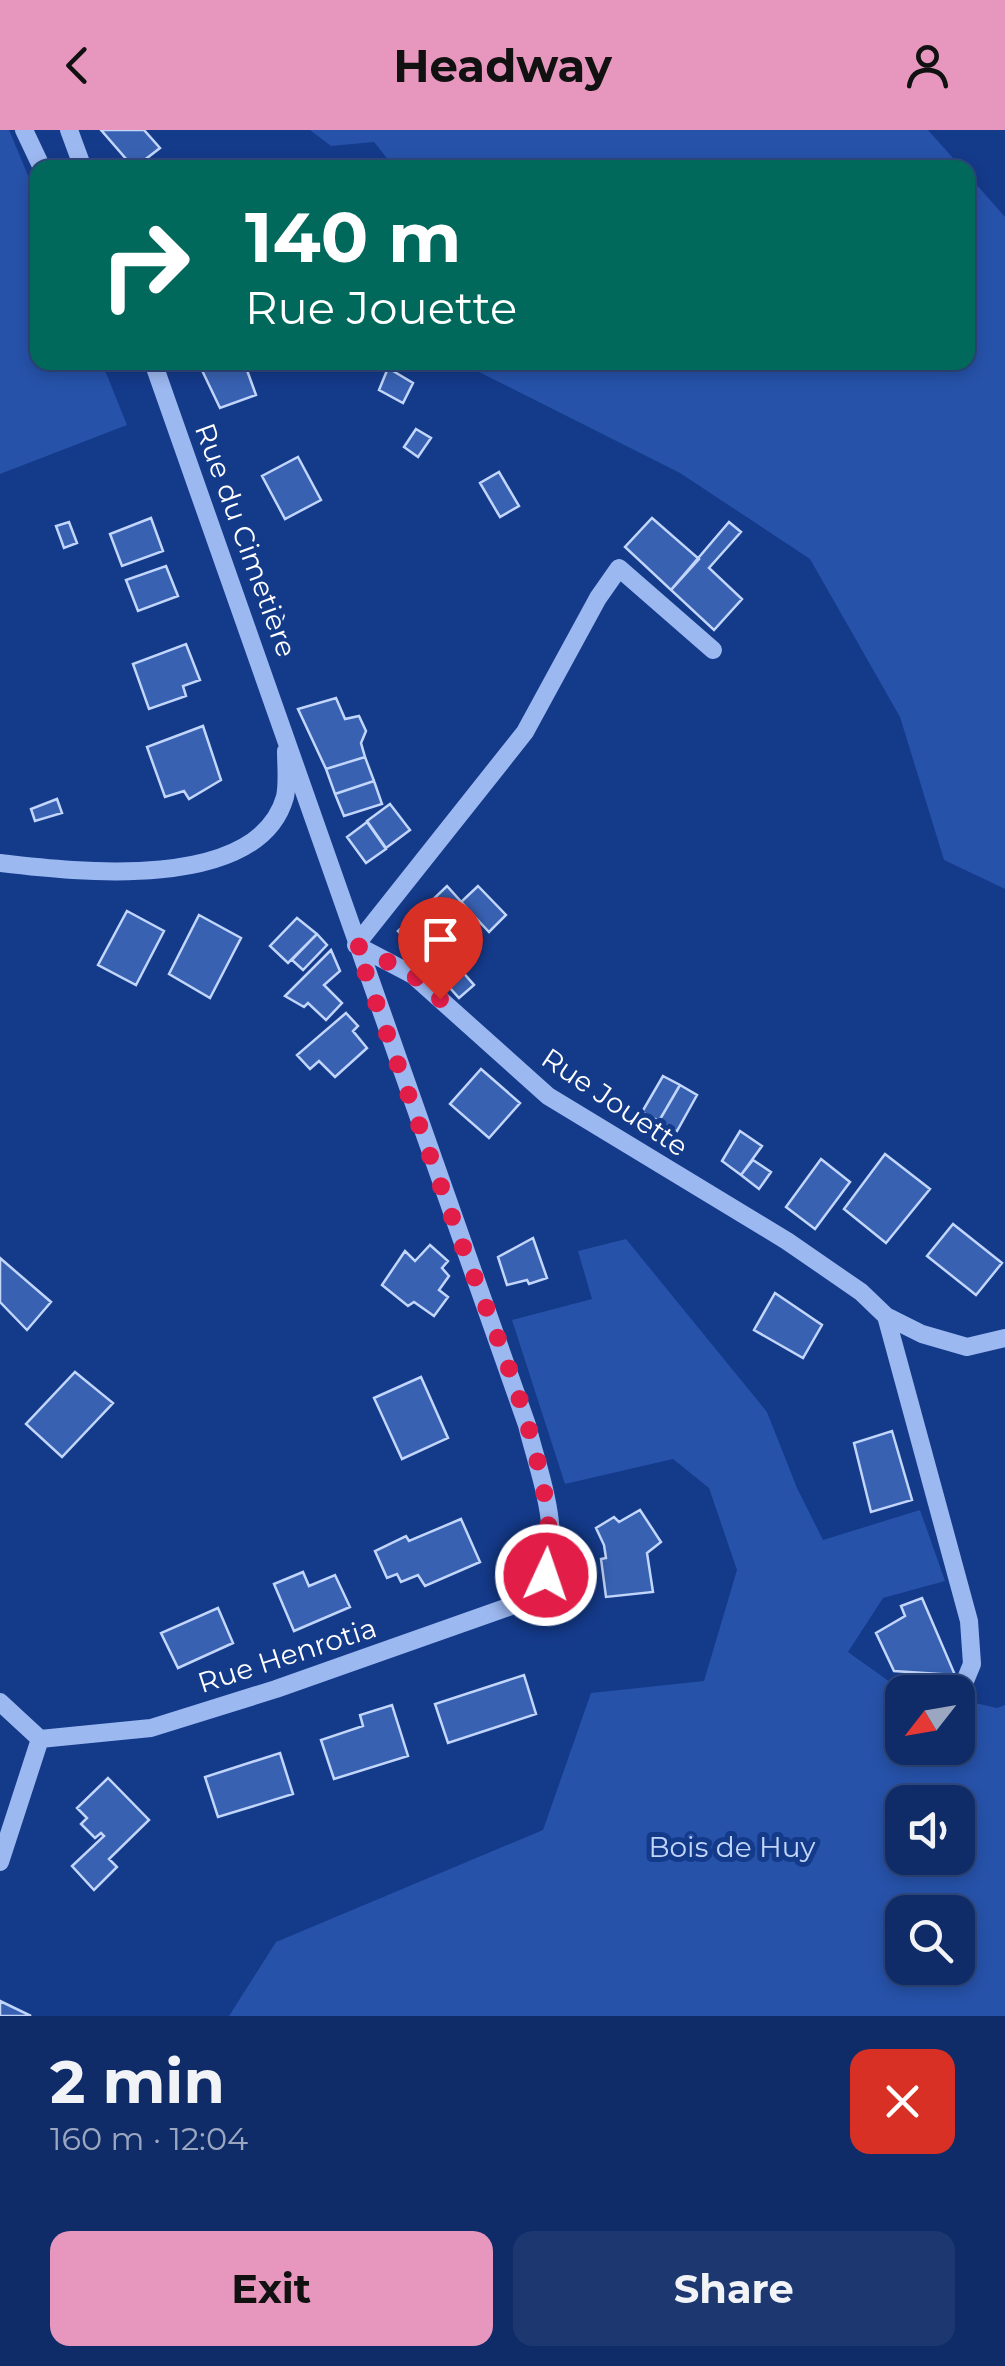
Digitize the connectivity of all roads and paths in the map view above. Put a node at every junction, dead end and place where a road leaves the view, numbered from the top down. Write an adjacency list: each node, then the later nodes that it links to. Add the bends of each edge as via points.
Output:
1 (24, 130): 3 (street)
2 (69, 130): 4 (street)
3 (38, 160)
4 (80, 160)
5 (155, 370): 7 (street, Rue du Cimetière)
6 (713, 650): 9 (street, via 619,568 525,732)
7 (287, 735): 8 (street, via 285,796 270,826 241,852 198,865 135,869); 9 (street)
8 (0, 863)
9 (356, 945): 10 (street, Rue Jouette, via 413,975 548,1096 787,1241); 14 (street, Rue Henrotia, via 526,1425 548,1512 551,1552 540,1587 514,1605 150,1728)
10 (886, 1316): 11 (street, Rue Jouette, via 967,1347); 12 (street, via 969,1621)
11 (1005, 1338)
12 (967, 1675)
13 (0, 1702): 14 (street)
14 (40, 1739): 15 (street)
15 (0, 1862)

